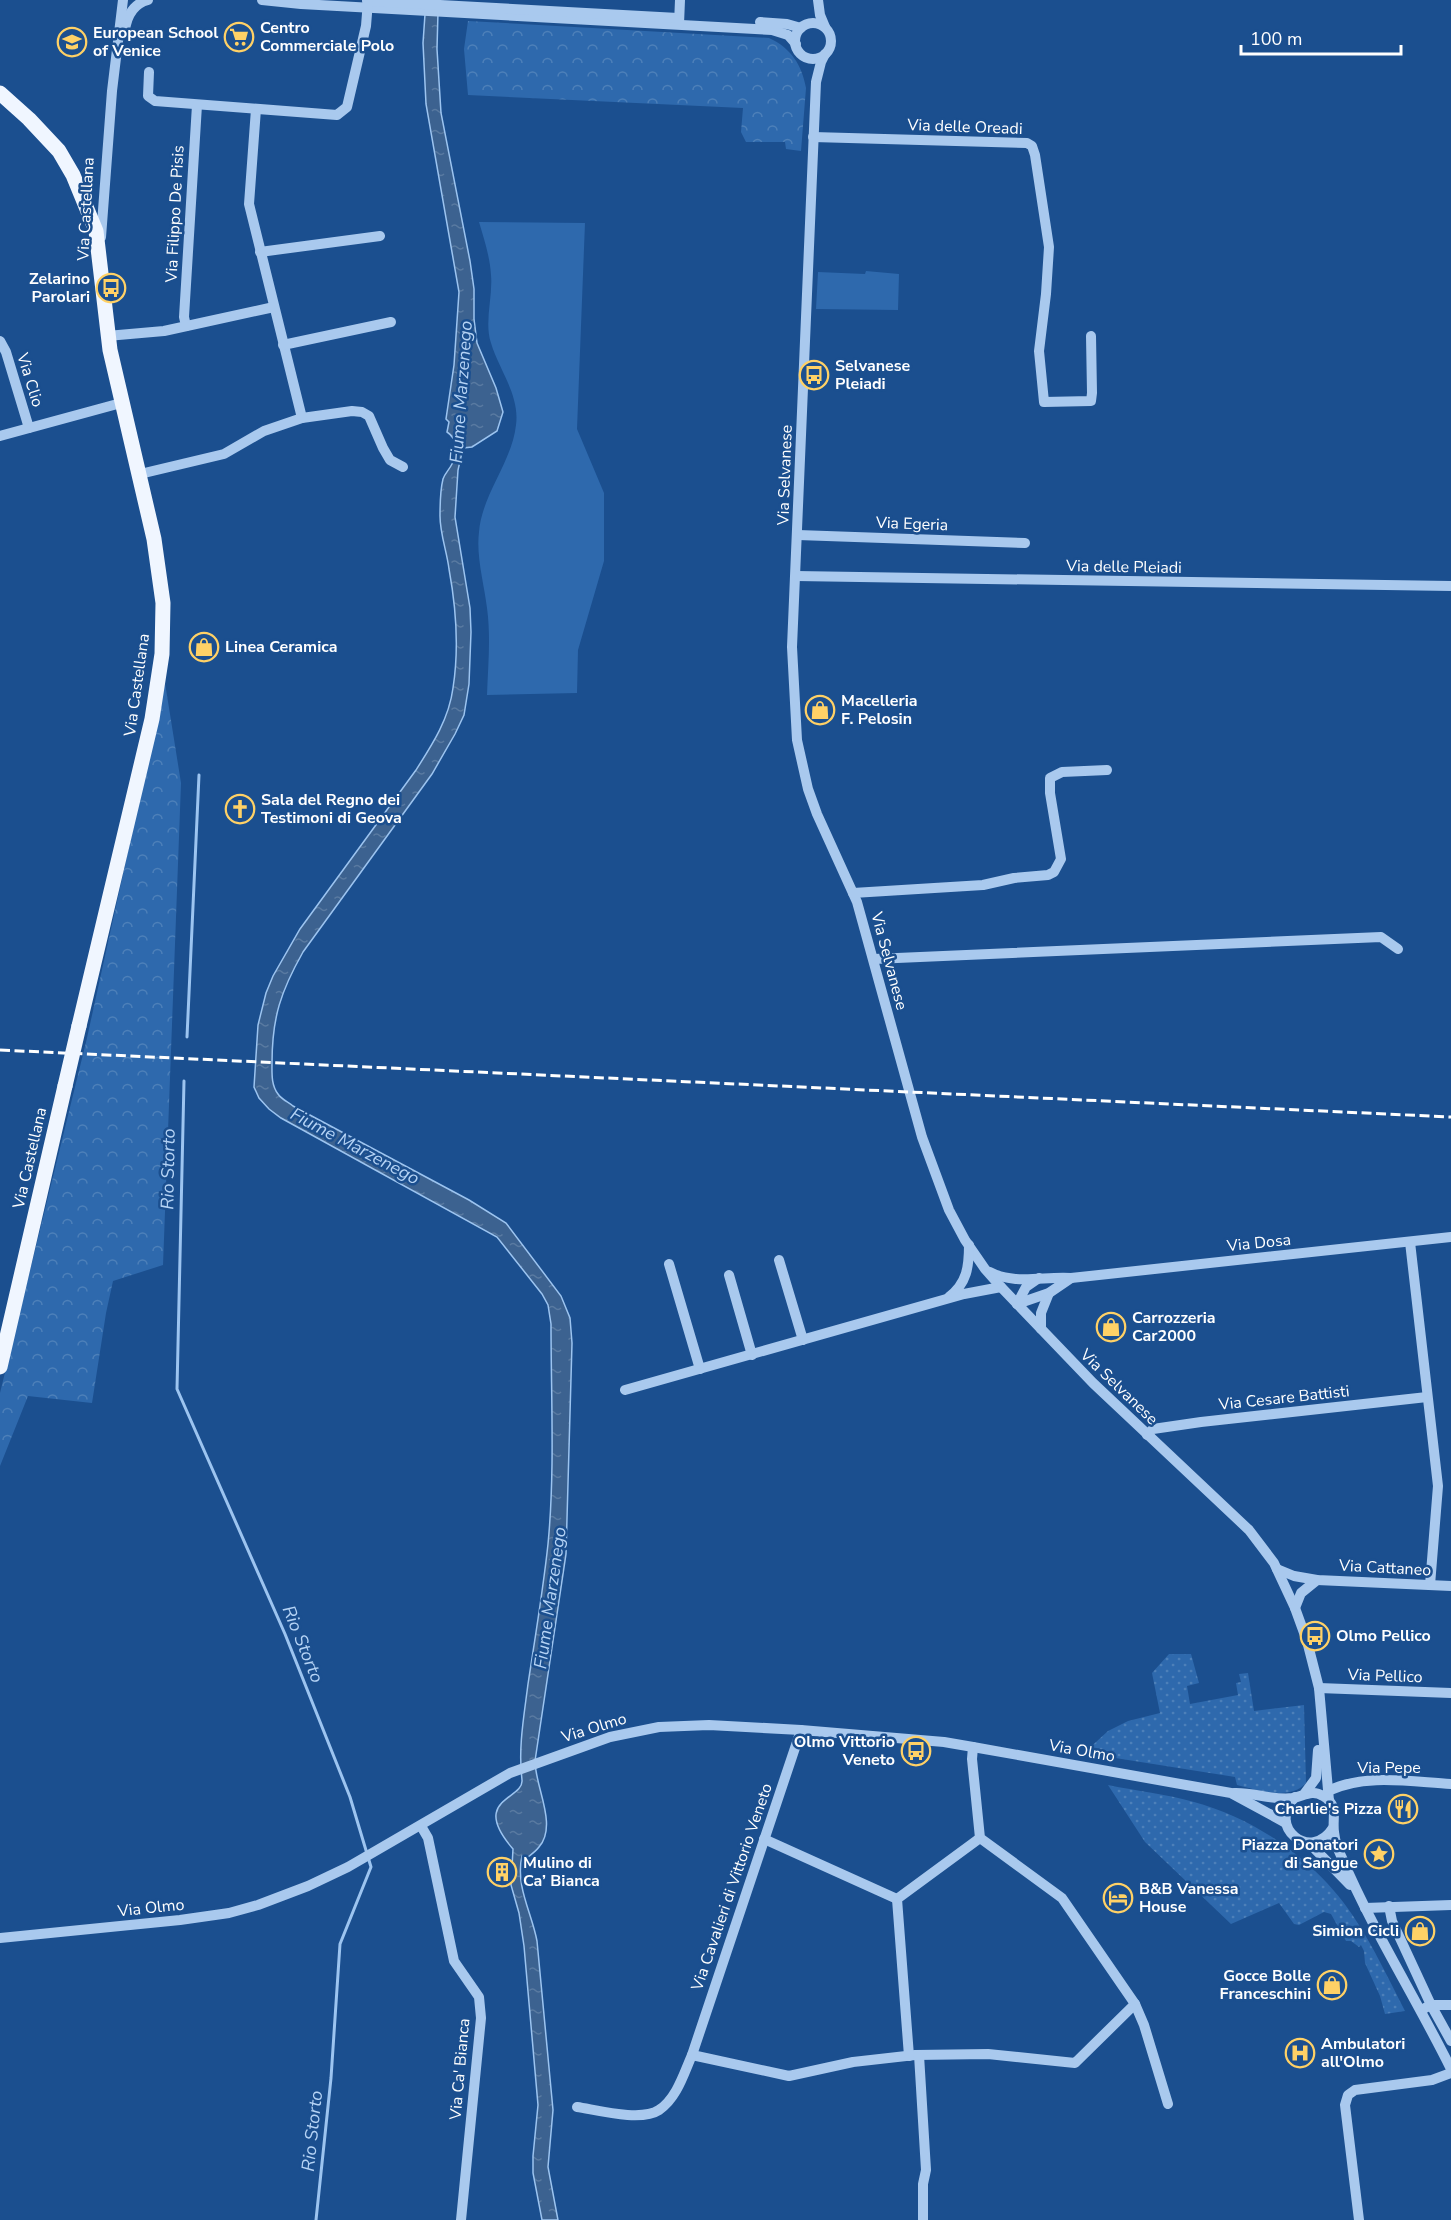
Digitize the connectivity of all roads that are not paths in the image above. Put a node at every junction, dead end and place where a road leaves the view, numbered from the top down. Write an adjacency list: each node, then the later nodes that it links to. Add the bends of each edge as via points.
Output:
1 (123, 0): 15 (street, Via Castellana)
2 (148, 0): 15 (street, via 136,6 128,18)
3 (262, 0): 6 (street)
4 (358, 0): 8 (street)
5 (680, 0): 9 (street)
6 (294, 2): 8 (street)
7 (818, 3): 10 (street); 11 (street)
8 (368, 4): 9 (street); 20 (street, via 345,111 333,116)
9 (679, 21): 10 (street); 12 (street, via 772,30 788,35)
10 (806, 25): 11 (street); 12 (street, via 797,33)
11 (825, 27): 13 (street, via 831,41)
12 (796, 44): 14 (street)
13 (825, 54): 14 (street, via 813,59); 17 (street, Via Selvanese)
14 (804, 56): 17 (street, Via Selvanese)
15 (115, 71): 23 (street, Via Castellana)
16 (149, 72): 19 (street, via 148,93 152,100)
17 (816, 82): 21 (street, Via Selvanese)
18 (0, 93): 23 (main road, via 59,151 90,215)
19 (197, 105): 20 (street); 27 (street, Via Filippo De Pisis)
20 (256, 109): 24 (street, via 249,193)
21 (813, 137): 29 (street, Via delle Oreadi, via 1027,143 1035,155 1049,247 1039,351 1044,402 1091,401); 38 (street, Via Selvanese)
22 (380, 236): 24 (street)
23 (99, 249): 28 (main road, Via Castellana)
24 (260, 252): 25 (street)
25 (274, 308): 27 (street); 31 (street)
26 (391, 322): 31 (street)
27 (186, 326): 28 (street)
28 (107, 336): 32 (main road, Via Castellana)
29 (1092, 336)
30 (0, 341): 34 (street, Via Clio)
31 (283, 345): 33 (street)
32 (121, 403): 34 (street); 37 (main road, Via Castellana)
33 (302, 418): 36 (street, via 362,412 375,425 390,460); 37 (street, via 264,431 224,454)
34 (29, 428): 35 (street)
35 (0, 436)
36 (403, 467)
37 (140, 474): 62 (main road, Via Castellana, bridge, via 163,603 162,654 152,719)
38 (798, 535): 39 (street, Via Egeria); 40 (street, Via Selvanese)
39 (1025, 543)
40 (796, 576): 41 (street, Via delle Pleiadi); 43 (street, Via Selvanese, via 792,647 797,740 817,814)
41 (1451, 586)
42 (1107, 770): 43 (street, via 1062,772 1050,778 1060,858 1054,872 983,885)
43 (853, 893): 45 (street, Via Selvanese)
44 (1398, 949): 45 (street, via 1381,937)
45 (874, 959): 48 (street, Via Selvanese, via 922,1137 949,1210)
46 (1451, 1237): 47 (street, Via Dosa)
47 (1410, 1242): 54 (street, Via Dosa); 65 (street)
48 (969, 1245): 51 (street, Via Selvanese); 57 (street, via 963,1284)
49 (779, 1260): 60 (street)
50 (669, 1264): 63 (street)
51 (985, 1269): 53 (street, Via Dosa, via 1004,1278); 55 (street, Via Selvanese)
52 (729, 1275): 61 (street)
53 (1041, 1277): 54 (street, Via Dosa); 58 (street, via 1026,1287)
54 (1071, 1278): 56 (street)
55 (1001, 1287): 57 (street); 58 (street, Via Selvanese)
56 (1049, 1293): 58 (street); 59 (street, via 1041,1313)
57 (947, 1299): 60 (street)
58 (1017, 1304): 59 (street, Via Selvanese)
59 (1041, 1329): 66 (street, Via Selvanese)
60 (803, 1340): 61 (street)
61 (752, 1355): 63 (street)
62 (0, 1367)
63 (700, 1369): 64 (street)
64 (625, 1390)
65 (1427, 1397): 66 (street, Via Cesare Battisti, via 1201,1422 1153,1429); 70 (street, via 1438,1486)
66 (1147, 1435): 67 (street, Via Selvanese, via 1249,1530)
67 (1277, 1569): 68 (street, Via Cattaneo); 69 (street, Via Selvanese)
68 (1317, 1580): 69 (street, Via Cattaneo); 70 (street, Via Cattaneo); 72 (street, Via Cattaneo, via 1301,1593)
69 (1285, 1584): 72 (street, Via Selvanese)
70 (1430, 1585): 71 (street, Via Cattaneo)
71 (1451, 1586)
72 (1295, 1608): 73 (street, Via Selvanese)
73 (1319, 1688): 74 (street, Via Pellico); 75 (street, Via Selvanese)
74 (1451, 1693)
75 (1320, 1714): 80 (street, Via Selvanese, via 1316,1778); 81 (street, Via Selvanese)
76 (801, 1730): 77 (street, Via Olmo); 82 (street, Via Olmo, via 659,1726 610,1737 510,1773); 86 (street, Via Cavalieri di Vittorio Veneto)
77 (974, 1747): 79 (street, Via Olmo); 85 (street)
78 (1451, 1784): 81 (street, Via Pepe, via 1359,1781 1339,1786)
79 (1231, 1793): 80 (street, Via Olmo); 83 (street, Via Olmo)
80 (1300, 1795): 81 (street, Via Olmo); 83 (street, via 1287,1809)
81 (1329, 1796): 84 (street, Via Olmo, via 1335,1814)
82 (426, 1823): 93 (street, Via Olmo, via 298,1890 229,1913); 104 (street, Via Ca' Bianca, via 454,1961 479,1997 481,2018)
83 (1286, 1823): 87 (street, Via Olmo, via 1294,1837)
84 (1333, 1828): 87 (street, via 1324,1839); 88 (street, Via Olmo, via 1338,1850)
85 (980, 1838): 89 (street); 94 (street, via 1062,1898)
86 (764, 1839): 89 (street); 98 (street, Via Cavalieri di Vittorio Veneto)
87 (1309, 1843): 88 (street, Via Olmo)
88 (1358, 1894): 92 (street, Via Olmo)
89 (897, 1899): 99 (street)
90 (1451, 1905): 91 (street)
91 (1389, 1906): 92 (street); 96 (street, Via Olmo)
92 (1365, 1908): 96 (street, Via Olmo)
93 (0, 1938)
94 (1135, 2004): 99 (street, via 1075,2062 988,2054); 102 (street)
95 (1451, 2005): 96 (street)
96 (1426, 2008): 97 (street, Via Olmo); 100 (street, Via Olmo)
97 (1451, 2041)
98 (692, 2055): 99 (street, via 789,2076 853,2062); 103 (street, Via Cavalieri di Vittorio Veneto, via 680,2085 659,2110 646,2115)
99 (914, 2055): 105 (street, via 926,2170)
100 (1451, 2069)
101 (1451, 2073): 106 (street, via 1432,2080 1355,2090 1348,2095 1345,2104)
102 (1168, 2104)
103 (577, 2107)
104 (461, 2220)
105 (923, 2220)
106 (1359, 2220)

